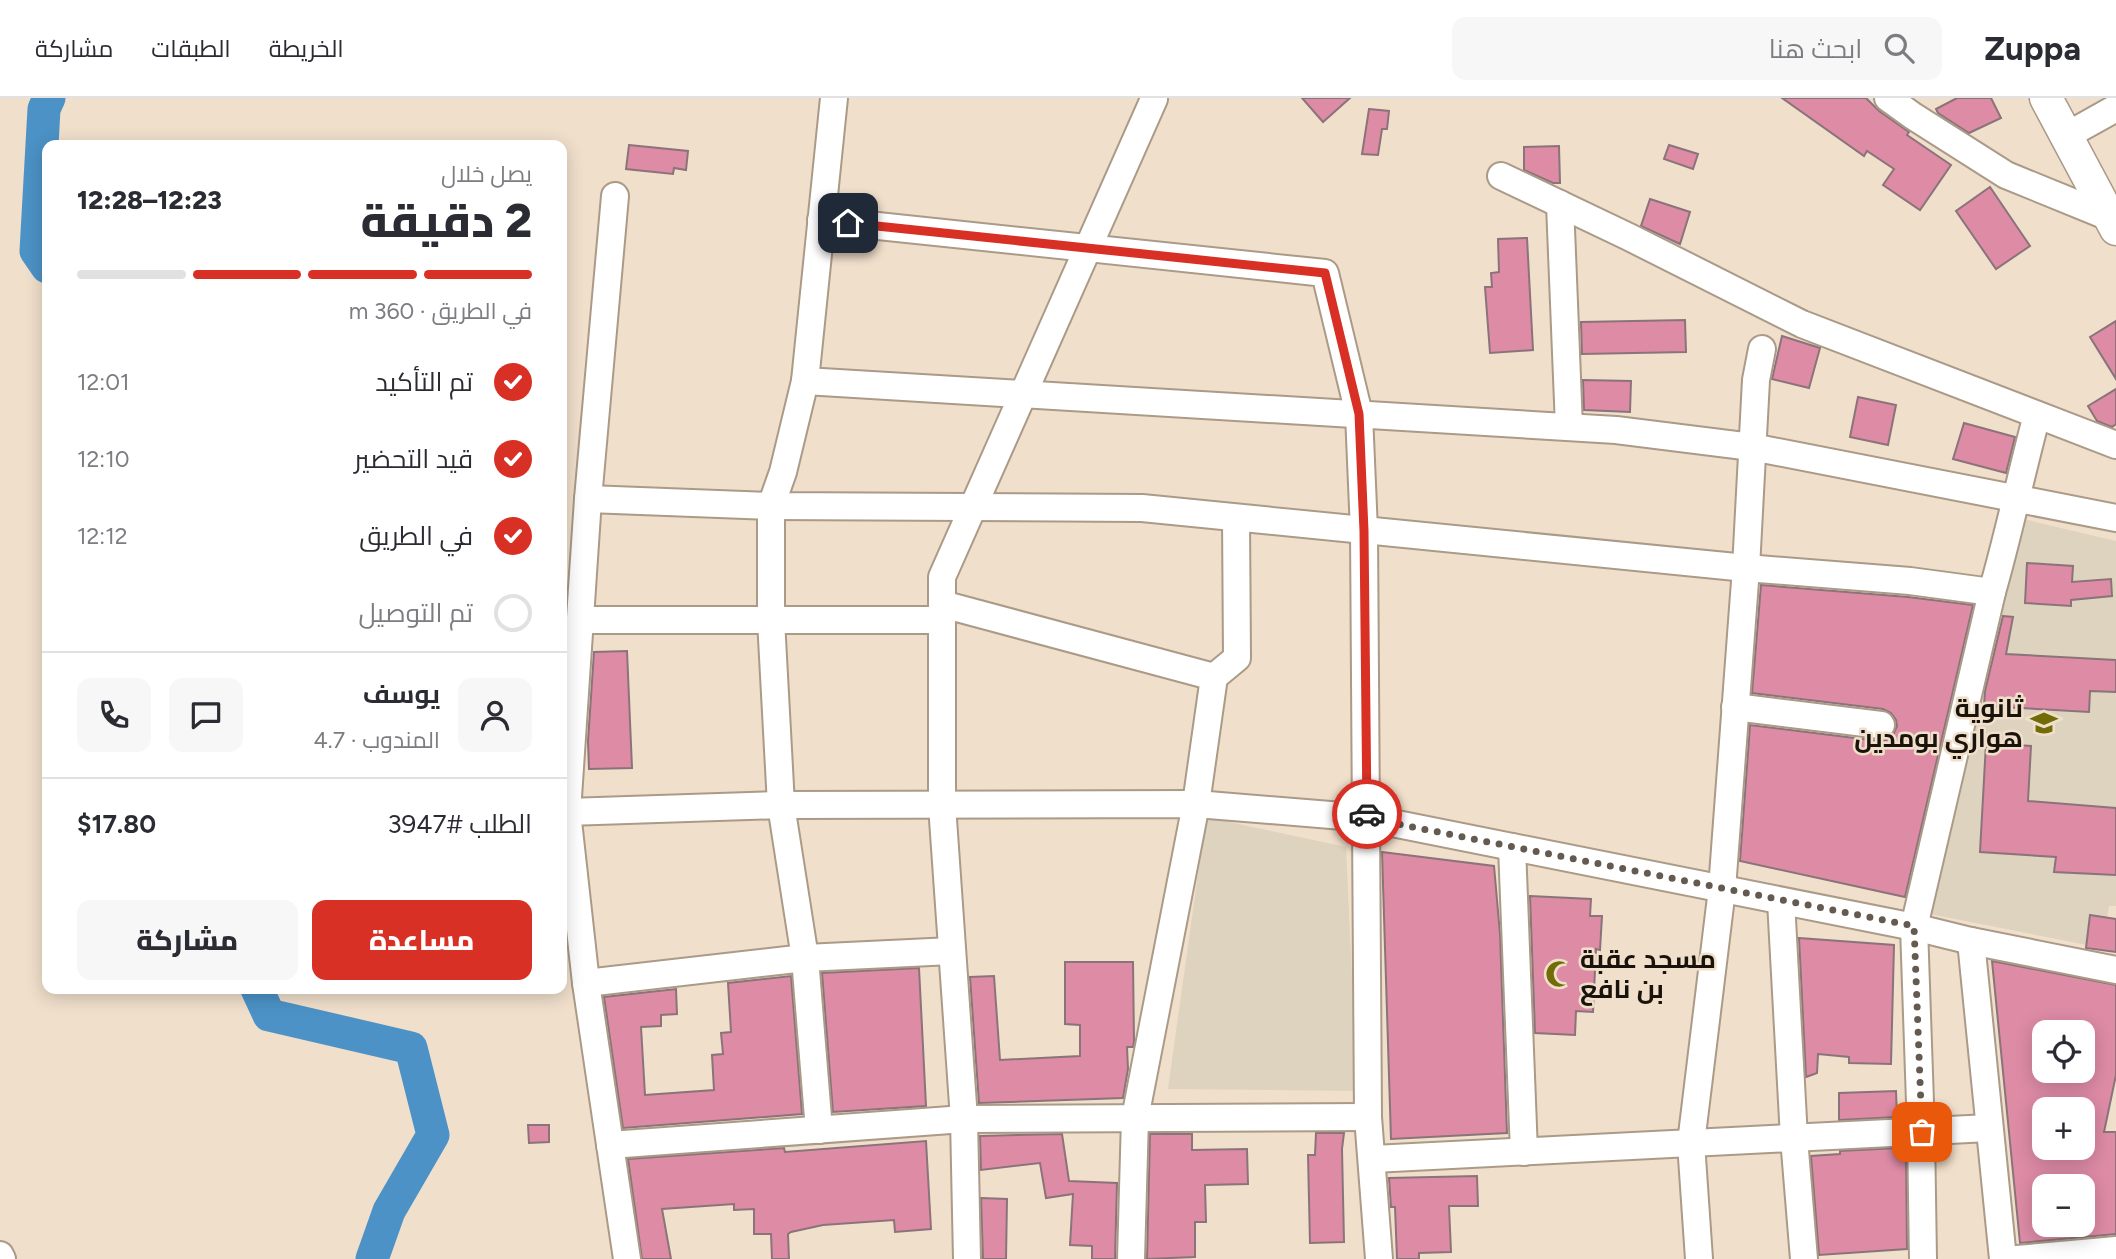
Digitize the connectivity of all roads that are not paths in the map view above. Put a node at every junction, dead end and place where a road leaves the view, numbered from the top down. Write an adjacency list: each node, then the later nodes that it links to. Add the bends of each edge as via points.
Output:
1 (834, 98): 10 (street)
2 (1888, 98): 11 (street, via 2006,174)
3 (2046, 98): 6 (main road)
4 (1154, 99): 12 (street)
5 (2116, 108): 6 (street)
6 (2066, 136): 11 (main road)
7 (1500, 176): 9 (street)
8 (615, 197): 21 (street)
9 (1560, 204): 17 (street, via 1802,324); 18 (street)
10 (821, 220): 12 (street); 14 (street)
11 (2112, 223)
12 (1087, 249): 15 (street); 16 (street, via 1325,273)
13 (1762, 349): 20 (street)
14 (805, 381): 15 (street); 23 (street)
15 (1023, 394): 16 (street); 24 (street)
16 (1359, 414): 18 (street); 27 (street)
17 (2037, 415): 19 (street); 22 (street)
18 (1569, 427): 20 (street)
19 (2116, 445)
20 (1752, 447): 22 (street); 28 (street)
21 (588, 499): 23 (street); 31 (street)
22 (2014, 499): 26 (street); 29 (street)
23 (771, 506): 24 (street); 32 (street)
24 (974, 507): 25 (street, via 1142,508); 30 (street, via 943,577)
25 (1236, 518): 27 (street); 33 (street, via 1237,657)
26 (2116, 519)
27 (1364, 531): 28 (street); 40 (street)
28 (1746, 568): 29 (street); 34 (street)
29 (1993, 592): 44 (street)
30 (943, 612): 32 (street); 33 (street); 38 (street)
31 (580, 620): 32 (street); 39 (street)
32 (771, 620): 37 (street)
33 (1214, 677): 36 (street)
34 (1735, 707): 35 (street); 42 (street)
35 (1881, 725)
36 (1196, 804): 38 (street); 40 (street); 51 (street)
37 (781, 805): 38 (street); 39 (street); 47 (street)
38 (942, 805): 46 (street)
39 (567, 812): 49 (street)
40 (1367, 818): 41 (street); 50 (street)
41 (1512, 847): 42 (street); 59 (street)
42 (1722, 889): 43 (street); 57 (street)
43 (1781, 901): 44 (street); 56 (street)
44 (1914, 926): 45 (street); 55 (street)
45 (1971, 941): 48 (street); 53 (street)
46 (952, 951): 47 (street); 52 (street)
47 (805, 958): 49 (street); 54 (street)
48 (2116, 970)
49 (586, 983): 58 (street)
50 (1368, 1117): 51 (street); 60 (street)
51 (1135, 1118): 52 (street); 64 (street)
52 (964, 1119): 54 (street); 63 (street)
53 (1989, 1128): 55 (street); 69 (street)
54 (819, 1130): 58 (street)
55 (1922, 1132): 56 (street); 68 (street)
56 (1794, 1138): 57 (street); 67 (street)
57 (1691, 1143): 59 (street); 66 (street)
58 (610, 1145): 62 (street)
59 (1524, 1152): 60 (street)
60 (1373, 1159): 65 (street)
61 (2116, 1250): 70 (street)
62 (627, 1259)
63 (967, 1259)
64 (1131, 1259)
65 (1379, 1259)
66 (1699, 1259)
67 (1804, 1259)
68 (1923, 1259)
69 (2003, 1259)
70 (2017, 1259)

